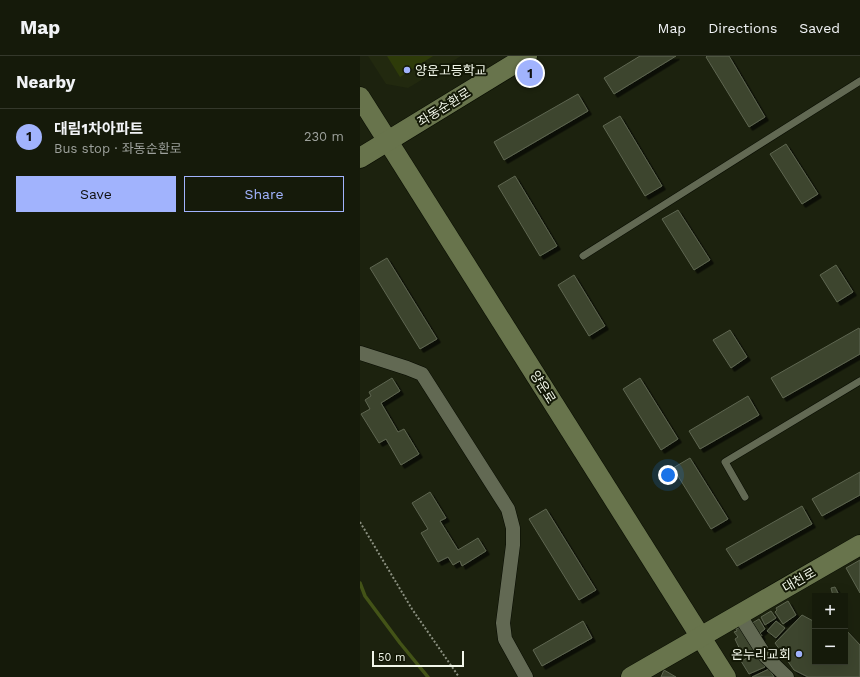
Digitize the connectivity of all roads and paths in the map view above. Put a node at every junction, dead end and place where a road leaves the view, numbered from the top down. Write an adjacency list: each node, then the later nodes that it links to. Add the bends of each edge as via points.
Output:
1 (528, 56): 4 (main road, 좌동순환로)
2 (860, 81): 6 (lane)
3 (360, 97): 4 (main road, 양운로)
4 (388, 141): 5 (main road, 좌동순환로); 13 (main road, 양운로)
5 (360, 158)
6 (583, 256)
7 (360, 353): 15 (street, via 422,374 508,509 513,528 513,544 504,623 505,640)
8 (860, 381): 9 (lane, via 725,462)
9 (745, 497)
10 (360, 522): 14 (path, via 412,609)
11 (860, 545): 12 (main road, 대천로)
12 (738, 614): 13 (main road, 대천로); 18 (street, via 766,657)
13 (701, 637): 16 (main road, 대천로); 17 (main road, 양운로)
14 (459, 677)
15 (526, 677)
16 (631, 677)
17 (726, 677)
18 (787, 677)

